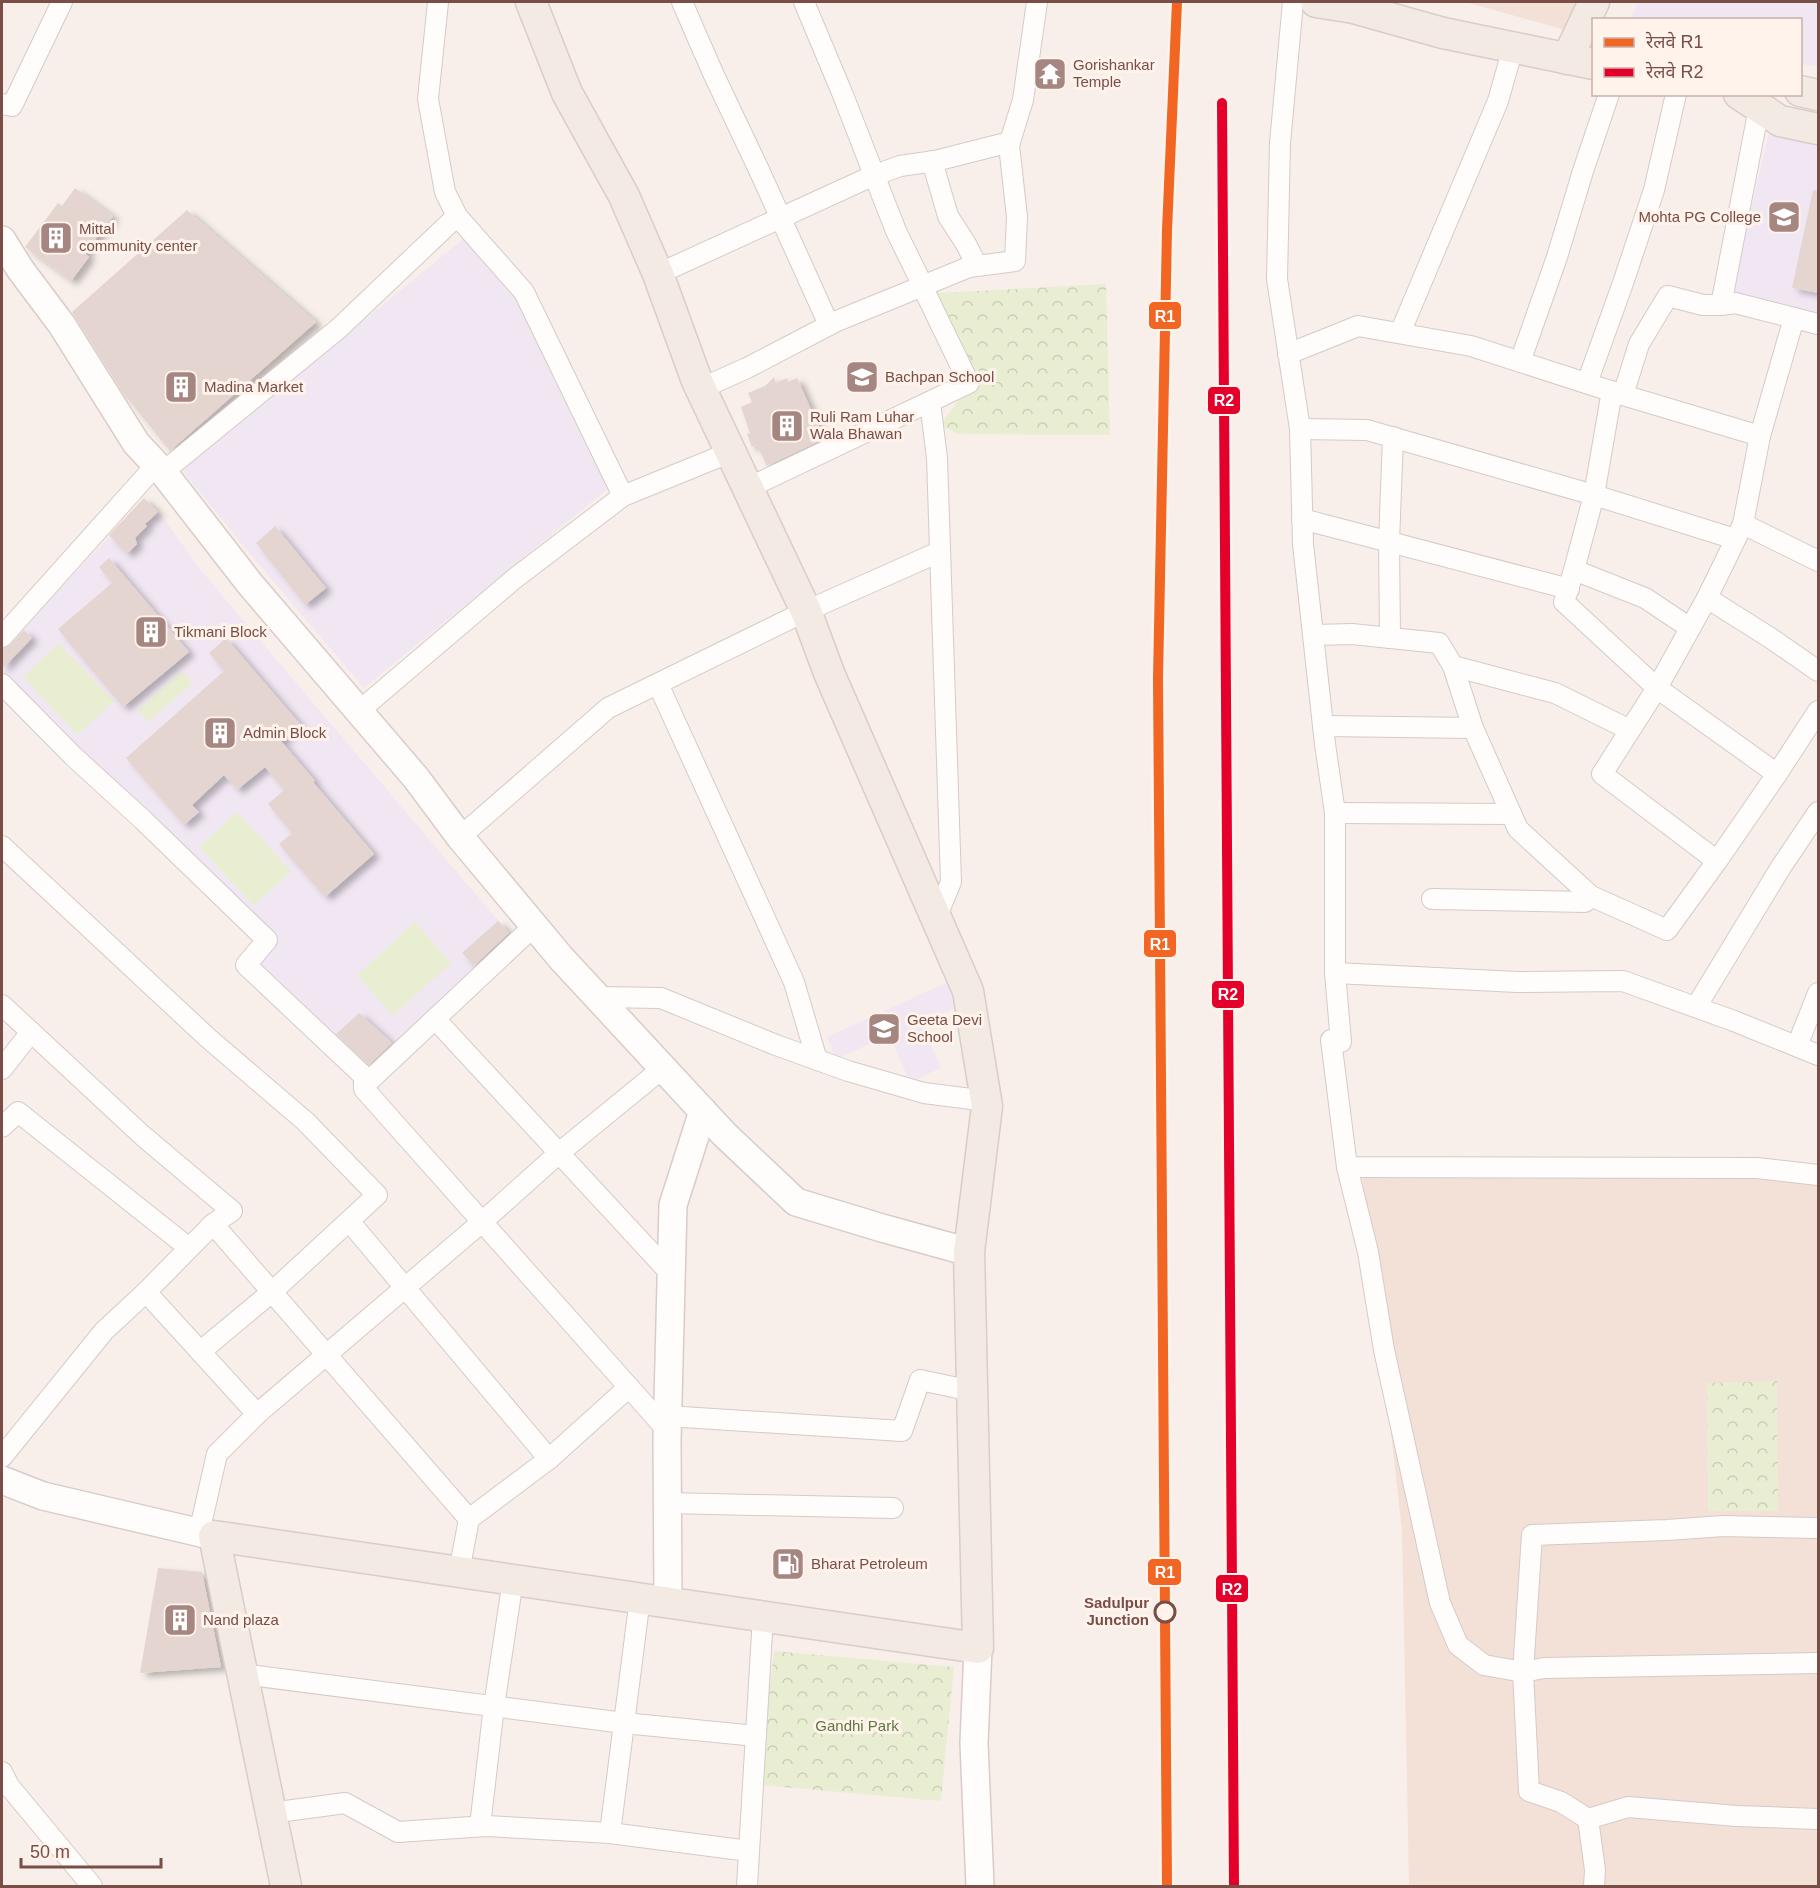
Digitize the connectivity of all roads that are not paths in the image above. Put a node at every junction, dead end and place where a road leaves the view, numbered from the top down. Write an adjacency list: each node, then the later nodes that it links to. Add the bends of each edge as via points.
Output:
1 (62, 2): 17 (street, via 12,106)
2 (438, 2): 22 (street, via 428,99 445,192)
3 (531, 2): 27 (main road, via 567,93 624,196)
4 (682, 2): 23 (street)
5 (804, 2): 21 (street)
6 (1037, 2): 19 (street, via 1023,100)
7 (1293, 2): 34 (street, via 1280,143 1277,279)
8 (1316, 2): 10 (main road)
9 (1593, 2): 11 (main road)
10 (1513, 48): 11 (main road); 33 (street, via 1498,102)
11 (1580, 62)
12 (1802, 91): 13 (main road)
13 (1818, 95)
14 (1608, 96): 35 (street)
15 (1676, 96): 36 (street, via 1654,190)
16 (1749, 101): 18 (main road, via 1780,121); 29 (street)
17 (2, 104)
18 (1818, 129)
19 (1010, 142): 20 (street); 25 (street, via 1017,217 1015,261)
20 (932, 161): 21 (street, via 900,166); 25 (street, via 948,216)
21 (874, 176): 23 (street); 28 (street)
22 (457, 216): 44 (street, via 338,329); 47 (street, via 524,292)
23 (781, 218): 27 (street); 32 (street)
24 (2, 240): 26 (street)
25 (976, 266): 28 (street)
26 (11, 267): 44 (street, via 62,326 136,443)
27 (658, 274): 37 (main road)
28 (923, 286): 32 (street); 39 (street, via 969,383)
29 (1721, 305): 30 (street, via 1735,303); 38 (street, via 1703,305 1668,296 1639,344)
30 (1794, 318): 31 (street); 41 (street)
31 (1818, 324)
32 (829, 325): 37 (street)
33 (1400, 333): 34 (street, via 1358,326); 35 (street, via 1471,346)
34 (1288, 354): 40 (street)
35 (1520, 362): 36 (street)
36 (1587, 383): 38 (street)
37 (700, 388): 43 (main road)
38 (1618, 393): 41 (street); 46 (street)
39 (930, 402): 45 (street); 51 (street, via 937,458)
40 (1300, 429): 42 (street, via 1367,430); 48 (street)
41 (1760, 436): 49 (street)
42 (1393, 437): 46 (street); 50 (street)
43 (731, 452): 45 (main road); 47 (street)
44 (160, 469): 58 (street); 65 (street, via 250,584)
45 (748, 488): 55 (main road)
46 (1594, 495): 49 (street); 53 (street)
47 (623, 496): 65 (street, via 514,579)
48 (1302, 519): 50 (street); 57 (street)
49 (1739, 531): 52 (street); 54 (street)
50 (1389, 542): 53 (street); 59 (street)
51 (939, 552): 55 (street); 79 (street, via 951,882)
52 (1818, 561)
53 (1572, 580): 56 (street, via 1645,598); 64 (street, via 1564,602)
54 (1707, 598): 56 (street); 61 (street)
55 (806, 611): 63 (street); 79 (main road)
56 (1690, 628): 64 (street)
57 (1313, 635): 59 (street); 67 (street)
58 (2, 637)
59 (1390, 638): 60 (street, via 1439,643)
60 (1453, 666): 68 (street); 69 (street, via 1555,693)
61 (1818, 672)
62 (2, 684): 93 (street, via 267,940 246,965)
63 (658, 684): 74 (street, via 608,708); 90 (street, via 794,982)
64 (1657, 688): 69 (street); 70 (street)
65 (359, 711): 74 (street, via 417,778)
66 (1818, 711): 70 (street)
67 (1323, 726): 68 (street); 72 (street)
68 (1473, 728): 73 (street)
69 (1630, 730): 76 (street, via 1602,774)
70 (1777, 774): 76 (street)
71 (1818, 812): 85 (street)
72 (1335, 813): 73 (street); 81 (street)
73 (1511, 814): 77 (street, via 1518,829)
74 (460, 837): 80 (street)
75 (2, 846): 100 (street, via 208,1038 305,1121 377,1195)
76 (1717, 861): 77 (street, via 1667,930)
77 (1591, 896): 78 (street, via 1585,902)
78 (1432, 899)
79 (936, 918): 94 (main road, via 968,991)
80 (535, 925): 83 (street); 86 (street)
81 (1335, 973): 85 (street, via 1517,982 1623,981); 98 (street, via 1341,1042 1331,1040)
82 (1818, 993): 88 (street)
83 (598, 998): 90 (street, via 661,998); 91 (street)
84 (2, 1005): 87 (street)
85 (1696, 1007): 88 (street)
86 (435, 1019): 93 (street, via 369,1081); 97 (street)
87 (31, 1032): 92 (street); 102 (street, via 143,1136 232,1211)
88 (1797, 1046): 89 (street)
89 (1818, 1055)
90 (817, 1060): 94 (street, via 924,1093)
91 (663, 1068): 95 (street); 97 (street)
92 (2, 1069)
93 (364, 1076): 101 (street, via 364,1089)
94 (987, 1101): 104 (main road)
95 (703, 1111): 104 (street, via 796,1202); 105 (street, via 674,1205)
96 (2, 1127): 103 (street, via 18,1112)
97 (559, 1153): 101 (street); 105 (street)
98 (1347, 1167): 99 (street, via 1757,1168); 129 (street, via 1440,1603 1458,1645 1484,1665)
99 (1818, 1175)
100 (349, 1221): 106 (street); 107 (street)
101 (482, 1222): 106 (street); 111 (street)
102 (213, 1224): 103 (street); 107 (street)
103 (189, 1248): 108 (street)
104 (969, 1252): 112 (main road)
105 (671, 1274): 114 (street)
106 (405, 1287): 110 (street); 116 (street)
107 (273, 1291): 109 (street); 110 (street)
108 (146, 1292): 109 (street); 115 (street, via 104,1331)
109 (201, 1351): 113 (street)
110 (328, 1354): 113 (street); 120 (street)
111 (628, 1387): 114 (street); 116 (street)
112 (972, 1391): 114 (street, via 920,1380 902,1431); 127 (main road)
113 (257, 1414): 122 (street, via 217,1454)
114 (667, 1423): 118 (street)
115 (2, 1457)
116 (549, 1459): 120 (street)
117 (2, 1480): 122 (street, via 43,1496)
118 (667, 1503): 119 (street); 125 (street)
119 (892, 1508)
120 (469, 1519): 123 (street)
121 (1818, 1528): 129 (street, via 1723,1526 1532,1535)
122 (206, 1534): 123 (main road); 130 (main road)
123 (459, 1572): 124 (main road)
124 (513, 1580): 125 (main road); 131 (street)
125 (654, 1600): 126 (main road); 132 (street)
126 (763, 1616): 127 (main road); 133 (street)
127 (978, 1648): 144 (street, via 974,1743)
128 (1818, 1663): 129 (street)
129 (1523, 1671): 136 (street, via 1529,1791 1561,1802)
130 (242, 1674): 131 (street); 135 (main road)
131 (494, 1706): 132 (street); 138 (street)
132 (624, 1723): 133 (street); 139 (street)
133 (756, 1736): 140 (street)
134 (2, 1772): 141 (street, via 9,1786)
135 (270, 1813): 138 (street, via 345,1803 398,1832); 142 (main road)
136 (1588, 1819): 137 (street, via 1628,1807); 145 (street)
137 (1818, 1819)
138 (480, 1826): 139 (street)
139 (610, 1833): 140 (street)
140 (749, 1851): 143 (street)
141 (92, 1887)
142 (286, 1887)
143 (747, 1887)
144 (980, 1887)
145 (1594, 1887)

